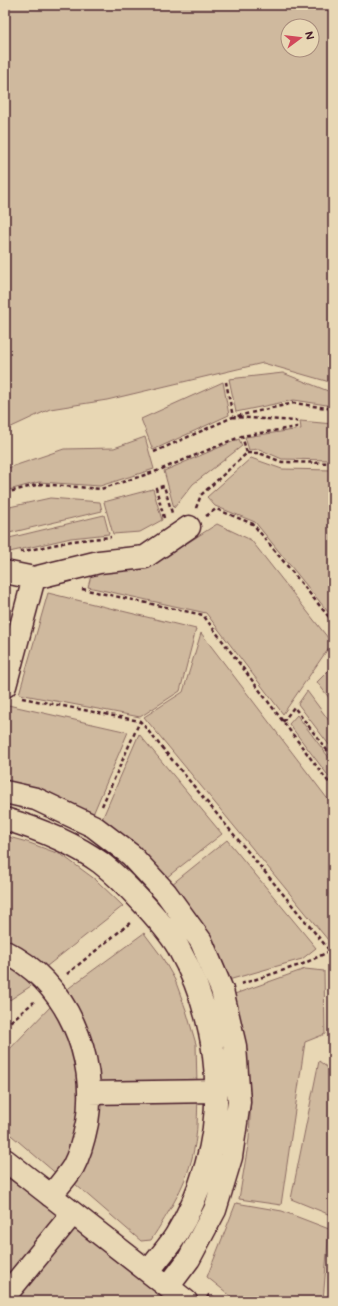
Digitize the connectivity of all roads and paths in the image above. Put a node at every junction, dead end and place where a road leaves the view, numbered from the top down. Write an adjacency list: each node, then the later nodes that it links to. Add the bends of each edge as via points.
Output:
1 (226, 382): 3 (path)
2 (333, 409): 3 (path, via 294,403)
3 (232, 417): 4 (path, via 297,420 298,427); 5 (path)
4 (242, 436): 6 (path); 8 (path, via 157,471 101,489 40,484)
5 (154, 452)
6 (247, 453): 7 (path, via 259,453 282,462); 10 (path, via 201,495)
7 (333, 463)
8 (5, 493)
9 (165, 521): 10 (path, via 156,488 164,486 175,522)
10 (189, 527): 13 (lane, via 145,557 99,562); 15 (path, via 216,509 253,524)
11 (111, 537): 12 (path, via 72,541)
12 (9, 563): 13 (lane)
13 (34, 578): 16 (lane)
14 (80, 588): 18 (path, via 203,615)
15 (333, 622)
16 (10, 691): 17 (path)
17 (140, 721): 23 (path); 25 (path)
18 (283, 722): 19 (path, via 294,707); 20 (path)
19 (333, 758)
20 (333, 788)
21 (5, 792): 23 (lane, via 36,799)
22 (5, 819): 24 (lane, via 68,843 94,859 126,885)
23 (93, 826): 28 (lane, via 131,855 166,893 200,941)
24 (148, 908): 27 (path); 31 (lane, via 177,946 194,980 207,1016 214,1053)
25 (330, 951): 28 (path, via 303,964); 30 (path)
26 (5, 952): 27 (lane, via 36,973)
27 (51, 988): 29 (path); 32 (lane, via 72,1021 83,1049)
28 (222, 990): 37 (lane, via 235,1046 239,1102 231,1157 215,1210 189,1259)
29 (5, 1026)
30 (333, 1038)
31 (217, 1091): 32 (lane); 36 (lane, via 214,1129 208,1158 193,1201 176,1235)
32 (89, 1093): 34 (lane, via 84,1139 73,1167)
33 (5, 1160): 34 (lane)
34 (51, 1196): 35 (lane)
35 (73, 1213): 36 (lane); 39 (lane)
36 (149, 1272): 37 (lane)
37 (168, 1287): 40 (lane)
38 (210, 1295): 41 (path)
39 (5, 1296)
40 (186, 1301)
41 (220, 1301)

